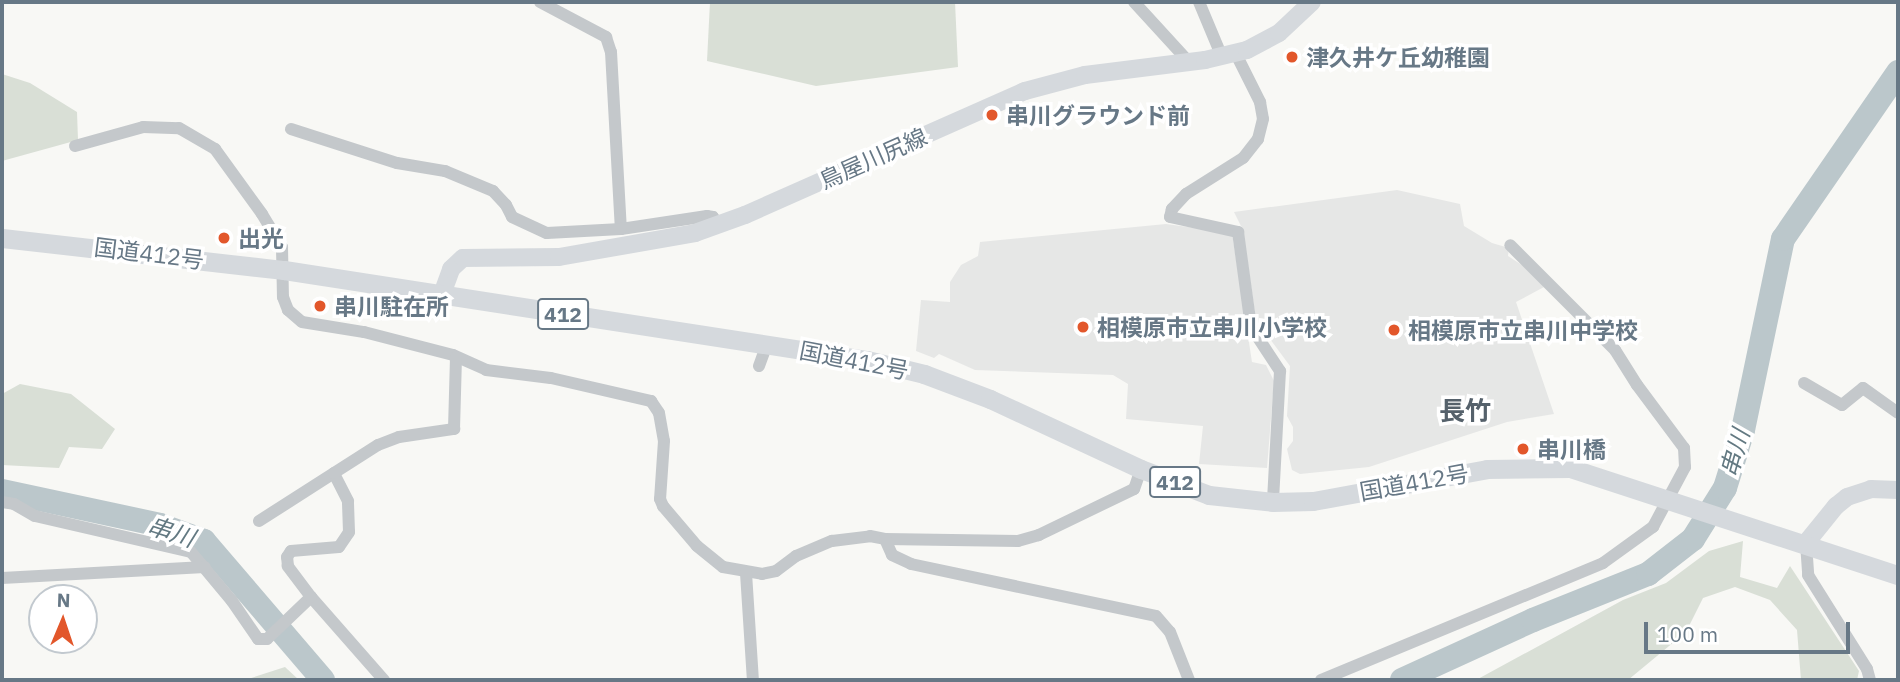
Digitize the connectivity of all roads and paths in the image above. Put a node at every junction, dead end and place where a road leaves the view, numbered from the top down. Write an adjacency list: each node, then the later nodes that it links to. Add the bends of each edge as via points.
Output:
1 (540, 2): 10 (street, via 606,37 611,52)
2 (1135, 2): 6 (street)
3 (1199, 2): 5 (street)
4 (1312, 2): 5 (main road, 鳥屋川尻線, via 1279,33)
5 (1229, 56): 6 (main road, 鳥屋川尻線); 24 (street, via 1260,102 1263,119 1258,139 1243,158 1186,194 1170,217 1238,232 1251,327 1280,371)
6 (1189, 62): 9 (main road, 鳥屋川尻線, via 1085,75 1025,91)
7 (291, 128): 10 (street, via 397,163 445,171 494,191 512,217 547,233)
8 (75, 146): 13 (street, via 143,127 179,128 215,149 282,247)
9 (719, 226): 10 (street, via 707,216); 14 (main road, 鳥屋川尻線, via 671,239 559,257 466,257 452,266)
10 (621, 229)
11 (2, 237): 13 (highway, 国道412号 / 412)
12 (1510, 244): 25 (street, via 1615,350 1684,448 1685,467)
13 (284, 270): 14 (highway, 国道412号 / 412); 16 (street, via 288,310 302,322 363,332)
14 (441, 297): 15 (highway, 国道412号 / 412)
15 (767, 344): 17 (street); 20 (highway, 国道412号 / 412, via 924,374 990,399)
16 (456, 357): 21 (street, via 454,429 377,445); 30 (street, via 486,370 551,378 652,401 664,441 663,506 697,546 723,567)
17 (759, 366)
18 (1804, 383): 19 (street, via 1842,405 1863,388)
19 (1898, 413)
20 (1141, 469): 24 (highway, 国道412号 / 412, via 1209,495); 27 (street, via 1134,489 1018,541)
21 (334, 473): 26 (street); 33 (street, via 348,501 349,532 339,547 291,551 287,557)
22 (1898, 490): 28 (main road, via 1871,489 1847,497)
23 (2, 502): 29 (street, via 35,516 191,552)
24 (1273, 502): 25 (highway, 国道412号 / 412, via 1313,501 1527,466 1587,471)
25 (1675, 502): 28 (highway, 412); 37 (street, via 1653,527 1603,563)
26 (259, 521)
27 (885, 539): 30 (street, via 870,536 832,541 796,556 776,571); 36 (street, via 892,555 911,564 1156,616 1170,632)
28 (1806, 543): 31 (highway, 412); 38 (street, via 1808,575)
29 (205, 567): 32 (street); 33 (street, via 258,639 267,639)
30 (746, 573): 35 (street)
31 (1898, 575)
32 (2, 578)
33 (308, 600): 34 (street)
34 (384, 680)
35 (753, 680)
36 (1189, 680)
37 (1321, 680)
38 (1870, 680)

